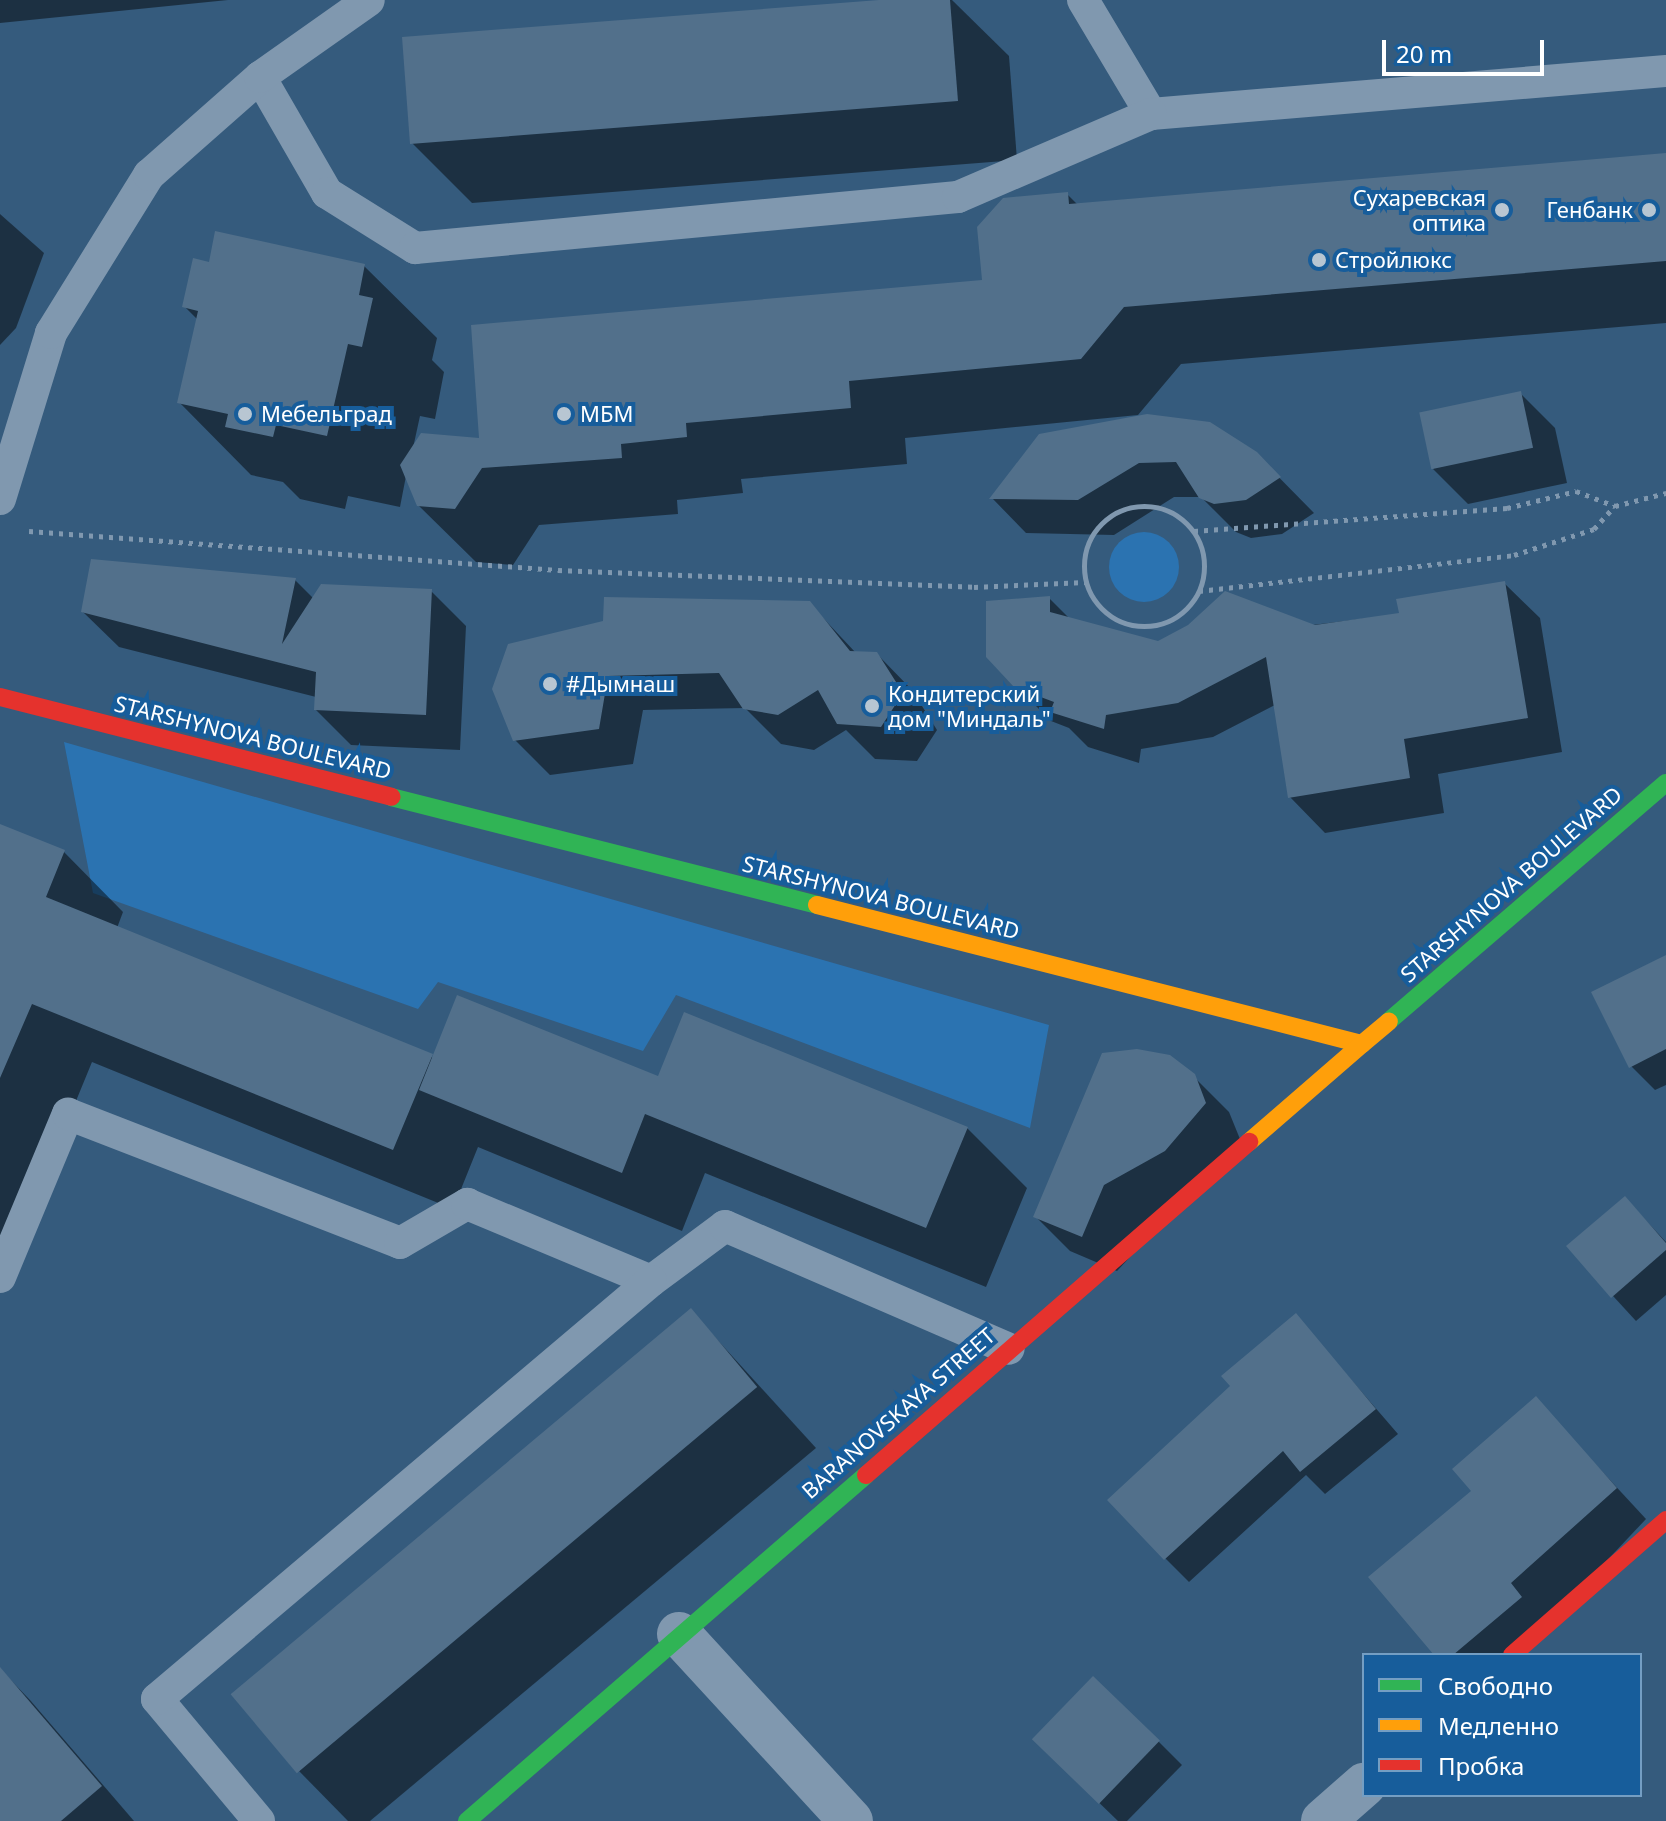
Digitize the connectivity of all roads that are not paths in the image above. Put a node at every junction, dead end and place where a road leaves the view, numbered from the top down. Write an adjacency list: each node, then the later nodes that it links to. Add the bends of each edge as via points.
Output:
1 (369, 0): 4 (lane)
2 (1083, 0): 5 (lane)
3 (1666, 71): 5 (lane)
4 (260, 77): 5 (lane, via 327,193 415,248 958,197); 6 (lane, via 149,175 51,333)
5 (1151, 114)
6 (0, 499)
7 (0, 697): 9 (street, STARSHYNOVA BOULEVARD)
8 (1666, 783): 9 (street, STARSHYNOVA BOULEVARD)
9 (1362, 1044): 12 (street, BARANOVSKAYA STREET)
10 (0, 1277): 11 (lane, via 68,1114 400,1243 467,1204)
11 (651, 1281): 12 (lane, via 725,1226); 17 (lane, via 157,1699)
12 (1009, 1349): 14 (street, BARANOVSKAYA STREET)
13 (1666, 1520): 15 (street)
14 (679, 1634): 18 (street, BARANOVSKAYA STREET); 19 (street)
15 (1514, 1653)
16 (1362, 1787): 20 (street)
17 (259, 1821)
18 (467, 1821)
19 (851, 1821)
20 (1323, 1821)

